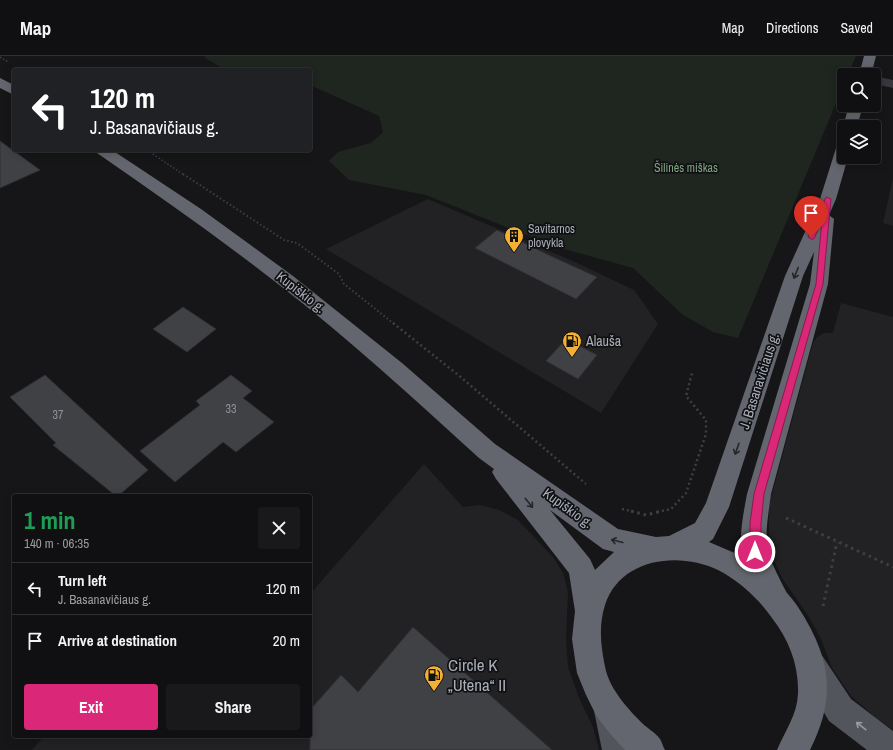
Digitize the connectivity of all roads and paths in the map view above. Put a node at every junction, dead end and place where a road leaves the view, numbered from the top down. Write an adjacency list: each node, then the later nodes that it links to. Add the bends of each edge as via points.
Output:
1 (870, 56): 2 (highway)
2 (867, 68)
3 (881, 81): 5 (street)
4 (0, 82): 6 (highway)
5 (893, 84)
6 (12, 90)
7 (105, 152): 12 (highway, Kupiškio g., via 201,217 286,280 395,369)
8 (150, 152): 13 (path, via 284,240 298,244 340,274 344,284 457,374)
9 (838, 164): 10 (highway, J. Basanavičiaus g.)
10 (828, 199): 17 (highway, J. Basanavičiaus g., one-way to 17, via 794,276 717,507 704,531); 19 (highway, J. Basanavičiaus g., via 819,284 757,508 755,552)
11 (692, 373): 14 (path, via 686,396 706,420 706,434 686,492 671,509 646,515)
12 (487, 451): 17 (highway, Kupiškio g., one-way to 12, via 612,540); 21 (highway, Kupiškio g., one-way to 21, via 581,568)
13 (589, 486)
14 (616, 506)
15 (780, 515): 16 (path)
16 (837, 542): 18 (path); 20 (path)
17 (664, 548): 19 (highway, Kupiškio g., via 701,551 728,562 754,578); 21 (highway, via 632,556 613,569 598,588)
18 (893, 567)
19 (777, 600): 22 (highway, via 796,629)
20 (823, 606)
21 (589, 611): 23 (highway, via 586,641 592,674)
22 (809, 662): 26 (highway, via 813,694 807,724); 27 (main road, one-way to 22, via 840,710)
23 (607, 706): 24 (main road); 25 (highway, via 631,736)
24 (618, 750)
25 (649, 750)
26 (793, 750)
27 (893, 750)

